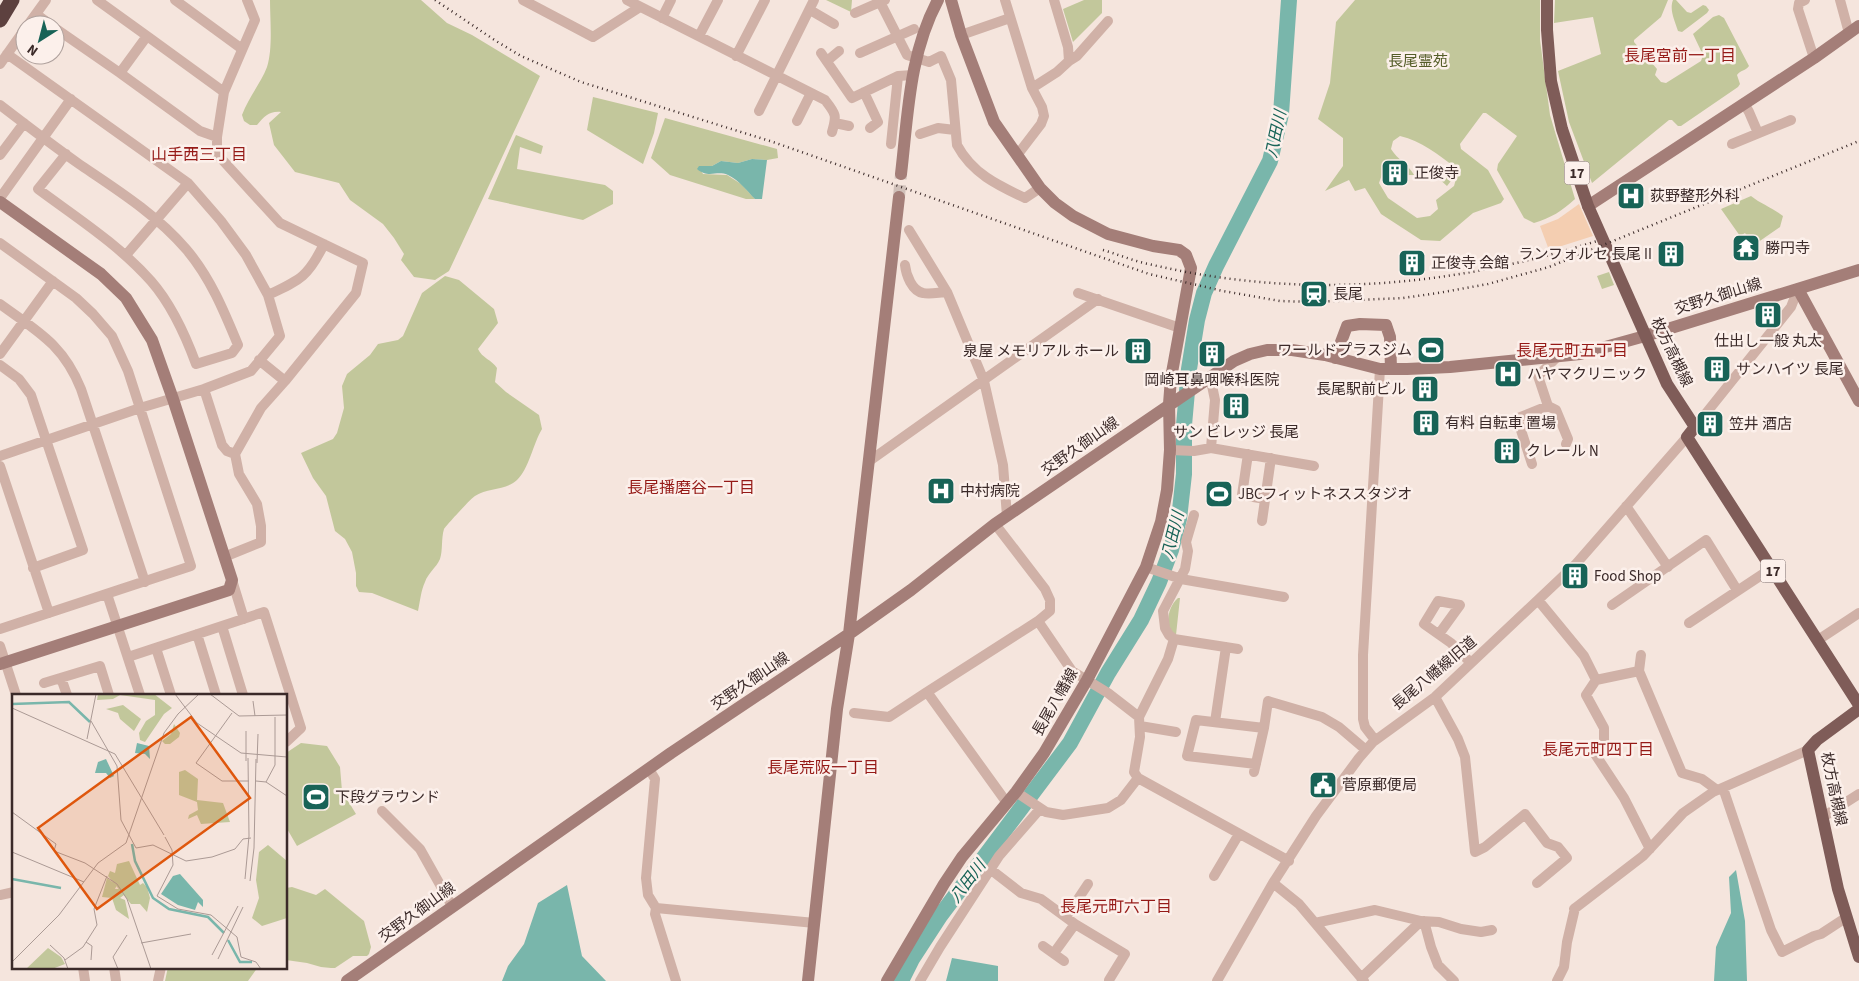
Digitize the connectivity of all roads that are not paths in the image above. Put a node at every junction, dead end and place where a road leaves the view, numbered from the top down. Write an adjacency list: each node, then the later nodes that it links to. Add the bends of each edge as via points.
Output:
1 (7, 0): 22 (highway)
2 (12, 0): 28 (highway)
3 (46, 0): 25 (street)
4 (97, 0): 35 (street)
5 (175, 0): 39 (street)
6 (247, 0): 39 (street, via 254,20)
7 (523, 0): 21 (street, via 593,37)
8 (627, 0): 21 (street)
9 (670, 0): 26 (street)
10 (718, 0): 36 (street)
11 (764, 0): 43 (street)
12 (814, 0): 23 (street)
13 (938, 0): 45 (street)
14 (951, 0): 34 (street)
15 (1005, 0): 27 (street)
16 (1054, 0): 46 (street)
17 (1547, 0): 82 (main road, 枚方高槻線 / 17, via 1552,81 1562,129)
18 (1805, 0): 44 (street, via 1800,2 1798,9)
19 (1840, 0): 32 (street)
20 (882, 1): 24 (street); 37 (street)
21 (640, 6): 26 (street)
22 (0, 10)
23 (810, 10): 30 (street); 50 (street)
24 (856, 13)
25 (36, 14)
26 (662, 18): 36 (street)
27 (1010, 18): 34 (street); 52 (street)
28 (0, 20)
29 (1108, 22): 46 (street)
30 (834, 24)
31 (914, 29): 37 (street)
32 (1854, 30): 44 (street)
33 (65, 35): 48 (street)
34 (961, 35): 75 (street, via 994,122)
35 (147, 36): 48 (street); 53 (street)
36 (699, 36): 43 (street)
37 (898, 36): 41 (street); 45 (street, via 907,55)
38 (15, 43): 42 (street)
39 (242, 49): 53 (street)
40 (839, 51): 54 (street, via 824,57 852,98)
41 (860, 53)
42 (7, 54): 47 (street); 56 (street)
43 (736, 56): 50 (street)
44 (1814, 58): 57 (street)
45 (916, 59): 49 (street); 67 (street, via 929,62 941,56 951,80)
46 (1069, 61): 52 (street)
47 (0, 64)
48 (120, 73): 70 (street, via 200,131)
49 (913, 75): 51 (street); 77 (street)
50 (777, 76): 55 (street); 59 (street)
51 (898, 76): 54 (street); 61 (street)
52 (1032, 88): 75 (street, via 1044,116 1042,124)
53 (224, 92): 70 (street)
54 (864, 92): 60 (street)
55 (811, 93): 63 (street); 65 (street, via 825,100 835,113 834,127)
56 (71, 99): 71 (street); 78 (street)
57 (1744, 103): 68 (street); 82 (street)
58 (0, 105): 64 (street)
59 (758, 111)
60 (875, 114): 61 (street); 66 (street, via 878,122)
61 (894, 117): 72 (street)
62 (1791, 120): 68 (street)
63 (796, 121)
64 (24, 123): 71 (street); 76 (street)
65 (849, 126)
66 (870, 128)
67 (956, 130): 69 (street, via 938,128); 79 (street, via 957,145 962,154 978,172 995,184 1025,198)
68 (1758, 133): 73 (street)
69 (920, 134)
70 (218, 137): 86 (street, via 217,154 280,222)
71 (44, 138): 74 (street); 81 (street)
72 (891, 144)
73 (1732, 144)
74 (66, 154): 83 (street); 87 (street, via 38,189)
75 (1018, 154): 79 (street)
76 (0, 155)
77 (901, 174)
78 (188, 183): 83 (street); 94 (street, via 246,256)
79 (1040, 188): 98 (street, 長尾八幡線, via 1073,216 1099,230 1179,250 1186,255 1191,268)
80 (899, 197): 126 (street)
81 (0, 200): 110 (street, via 101,274 126,298 152,340)
82 (1588, 206): 99 (main road, 枚方高槻線 / 17)
83 (155, 219): 87 (street); 87 (street, via 186,249 208,281 238,345 232,353 196,364 169,306)
84 (910, 230): 92 (street)
85 (0, 243): 90 (street)
86 (324, 244): 94 (street, via 305,276); 107 (street, via 363,263 356,293)
87 (126, 255)
88 (905, 265): 92 (street, via 906,275 917,291)
89 (1859, 270): 91 (street, 交野久御山線)
90 (53, 281): 97 (street); 114 (street, via 93,314 112,336)
91 (1798, 289): 99 (street, 交野久御山線); 112 (street); 116 (street, via 1791,307)
92 (947, 292): 108 (street)
93 (1078, 293): 95 (street)
94 (268, 295): 103 (street, via 280,336)
95 (1098, 299): 98 (street); 108 (street)
96 (0, 304): 97 (street)
97 (24, 321): 100 (street); 115 (street, via 48,339 74,370)
98 (1180, 328): 111 (street, 長尾八幡線, via 1171,378)
99 (1645, 336): 101 (street, 交野久御山線, via 1580,354); 116 (main road, 枚方高槻線 / 17, via 1667,384)
100 (0, 354)
101 (1558, 356): 105 (street, 交野久御山線, via 1450,367); 113 (street, via 1538,376)
102 (1335, 358): 105 (street, 交野久御山線); 105 (street, via 1347,326 1386,325 1390,337); 106 (street, 交野久御山線, via 1292,350 1267,350 1234,361)
103 (259, 360): 107 (street); 109 (street, via 251,370)
104 (0, 365): 118 (street, via 19,379 31,395)
105 (1386, 369): 191 (street, via 1363,660 1363,718 1365,728)
106 (1207, 378): 111 (street, 交野久御山線); 120 (street, via 1214,400)
107 (285, 381): 122 (street, via 261,408)
108 (984, 381): 126 (street); 133 (street, via 1003,465)
109 (204, 389): 110 (street); 122 (street, via 222,445)
110 (173, 399): 114 (street); 136 (street)
111 (1174, 401): 121 (street, 長尾八幡線); 133 (street, 交野久御山線)
112 (1859, 401)
113 (1548, 406): 119 (street, via 1556,410 1568,439); 127 (street, via 1513,420)
114 (140, 408): 115 (street); 143 (street, via 191,566)
115 (93, 424): 118 (street); 143 (street)
116 (1695, 426): 117 (main road)
117 (1687, 437): 131 (street, 長尾八幡線旧道); 140 (main road, 枚方高槻線 / 17)
118 (47, 440): 124 (street); 139 (street, via 83,550)
119 (1566, 444)
120 (1211, 448): 121 (street); 123 (street)
121 (1173, 450): 137 (street, 長尾八幡線, via 1161,522)
122 (236, 454): 136 (street, via 239,474 257,504 261,542)
123 (1248, 454): 125 (street); 130 (street, via 1242,496)
124 (0, 456)
125 (1271, 458): 129 (street); 130 (street)
126 (868, 462): 158 (street)
127 (1532, 464)
128 (0, 466): 139 (street)
129 (1314, 466)
130 (1265, 500): 134 (street)
131 (1626, 506): 138 (street); 147 (street, 長尾八幡線旧道, via 1575,565)
132 (1194, 515): 141 (street)
133 (1007, 516): 135 (street, 交野久御山線)
134 (1262, 521)
135 (995, 524): 152 (street, via 1045,588 1050,610); 158 (street, 交野久御山線)
136 (224, 556): 142 (street)
137 (1146, 567): 141 (street); 173 (street, 長尾八幡線)
138 (1668, 567): 144 (street, via 1706,540); 148 (street)
139 (33, 568): 149 (street)
140 (1772, 568): 144 (street); 161 (main road, 枚方高槻線 / 17)
141 (1181, 579): 146 (street); 160 (street, via 1163,611 1165,628)
142 (232, 580): 151 (street); 154 (street, via 228,590)
143 (144, 582): 145 (street)
144 (1738, 590): 153 (street)
145 (107, 594): 149 (street); 154 (street)
146 (1284, 597)
147 (1538, 600): 169 (street, 長尾八幡線旧道); 172 (street, via 1584,656)
148 (1612, 605)
149 (48, 613): 156 (street)
150 (1859, 613): 161 (street)
151 (244, 619): 155 (street); 190 (street, via 264,612 301,728)
152 (1038, 620): 173 (street, via 1072,671); 175 (street)
153 (1689, 624)
154 (118, 626): 167 (street); 168 (street)
155 (222, 626): 157 (street); 182 (street)
156 (0, 629)
157 (197, 634): 164 (street); 181 (street)
158 (849, 634): 194 (street, 交野久御山線); 216 (street, via 837,709)
159 (1439, 634): 169 (street)
160 (1174, 639): 163 (street); 186 (street)
161 (1818, 640): 184 (main road, 枚方高槻線 / 17)
162 (0, 646): 168 (street)
163 (1226, 647): 165 (street); 187 (street)
164 (156, 648): 167 (street); 180 (street)
165 (1238, 649)
166 (1641, 655): 170 (street)
167 (128, 657): 179 (street)
168 (2, 663): 176 (street)
169 (1471, 663): 183 (street, 長尾八幡線旧道)
170 (1639, 671): 172 (street); 196 (street, via 1682,773)
171 (61, 678): 174 (street); 177 (street); 178 (street, via 100,666)
172 (1596, 680): 204 (street, via 1586,695 1604,728 1604,744 1595,754 1624,798)
173 (1090, 681): 186 (street, via 1108,692); 197 (street, 長尾八幡線)
174 (44, 683)
175 (927, 692): 185 (street, via 889,717); 199 (street)
176 (16, 694)
177 (66, 694)
178 (109, 694)
179 (140, 694)
180 (171, 694)
181 (216, 694)
182 (243, 694)
183 (1435, 697): 191 (street, 長尾八幡線旧道); 208 (street, via 1465,757 1475,852 1525,814 1548,843 1558,846 1567,858)
184 (1859, 707): 193 (main road, 枚方高槻線 / 17)
185 (854, 713)
186 (1139, 722): 189 (street); 195 (street, via 1134,772)
187 (1214, 722): 188 (street); 188 (street, via 1196,720 1187,756 1255,768)
188 (1264, 728): 192 (street, via 1268,701 1322,717 1339,726)
189 (1176, 732)
190 (288, 740)
191 (1376, 740): 192 (street, 長尾八幡線旧道)
192 (1366, 750): 205 (street, 長尾八幡線旧道, via 1316,816)
193 (1808, 750): 196 (street); 202 (main road, 枚方高槻線)
194 (649, 769): 211 (street, 交野久御山線); 212 (street, via 655,779 646,878 648,896)
195 (1138, 778): 200 (street, via 1121,800 1108,808 1063,815); 203 (street)
196 (1720, 789): 204 (street, via 1683,813); 214 (street, via 1782,952 1822,934)
197 (1019, 794): 199 (street, 長尾八幡線); 200 (street)
198 (1859, 794): 202 (street)
199 (1007, 803): 235 (street, 長尾八幡線, via 962,857)
200 (1038, 808): 206 (street)
201 (382, 812): 211 (street, via 420,849)
202 (1823, 817): 214 (main road, 枚方高槻線)
203 (1239, 834): 205 (street); 207 (street)
204 (1650, 849): 239 (street, via 1574,909 1564,967)
205 (1288, 861): 209 (street, 長尾八幡線旧道)
206 (990, 869): 213 (street, via 1021,893 1041,899); 236 (street)
207 (1214, 876)
208 (1537, 882)
209 (1273, 883): 217 (street, via 1299,904); 237 (street, 長尾八幡線旧道)
210 (1088, 884): 213 (street)
211 (452, 906): 232 (street, 交野久御山線)
212 (656, 908): 216 (street); 233 (street, via 655,914)
213 (1066, 917): 218 (street)
214 (1847, 917): 222 (main road, 枚方高槻線)
215 (1422, 921): 217 (street, via 1375,910); 219 (street, via 1481,932); 228 (street); 238 (street, via 1438,965)
216 (815, 923): 234 (street)
217 (1315, 923): 228 (street)
218 (1075, 924): 221 (street); 227 (street, via 1125,954)
219 (1492, 930)
220 (1043, 946): 221 (street)
221 (1054, 953): 223 (street)
222 (1859, 957)
223 (1064, 961)
224 (83, 968): 229 (street)
225 (114, 968): 230 (street)
226 (161, 968): 231 (street)
227 (1109, 980)
228 (1363, 980)
229 (85, 981)
230 (116, 981)
231 (158, 981)
232 (347, 981)
233 (676, 981)
234 (808, 981)
235 (887, 981)
236 (920, 981)
237 (1217, 981)
238 (1454, 981)
239 (1557, 981)

